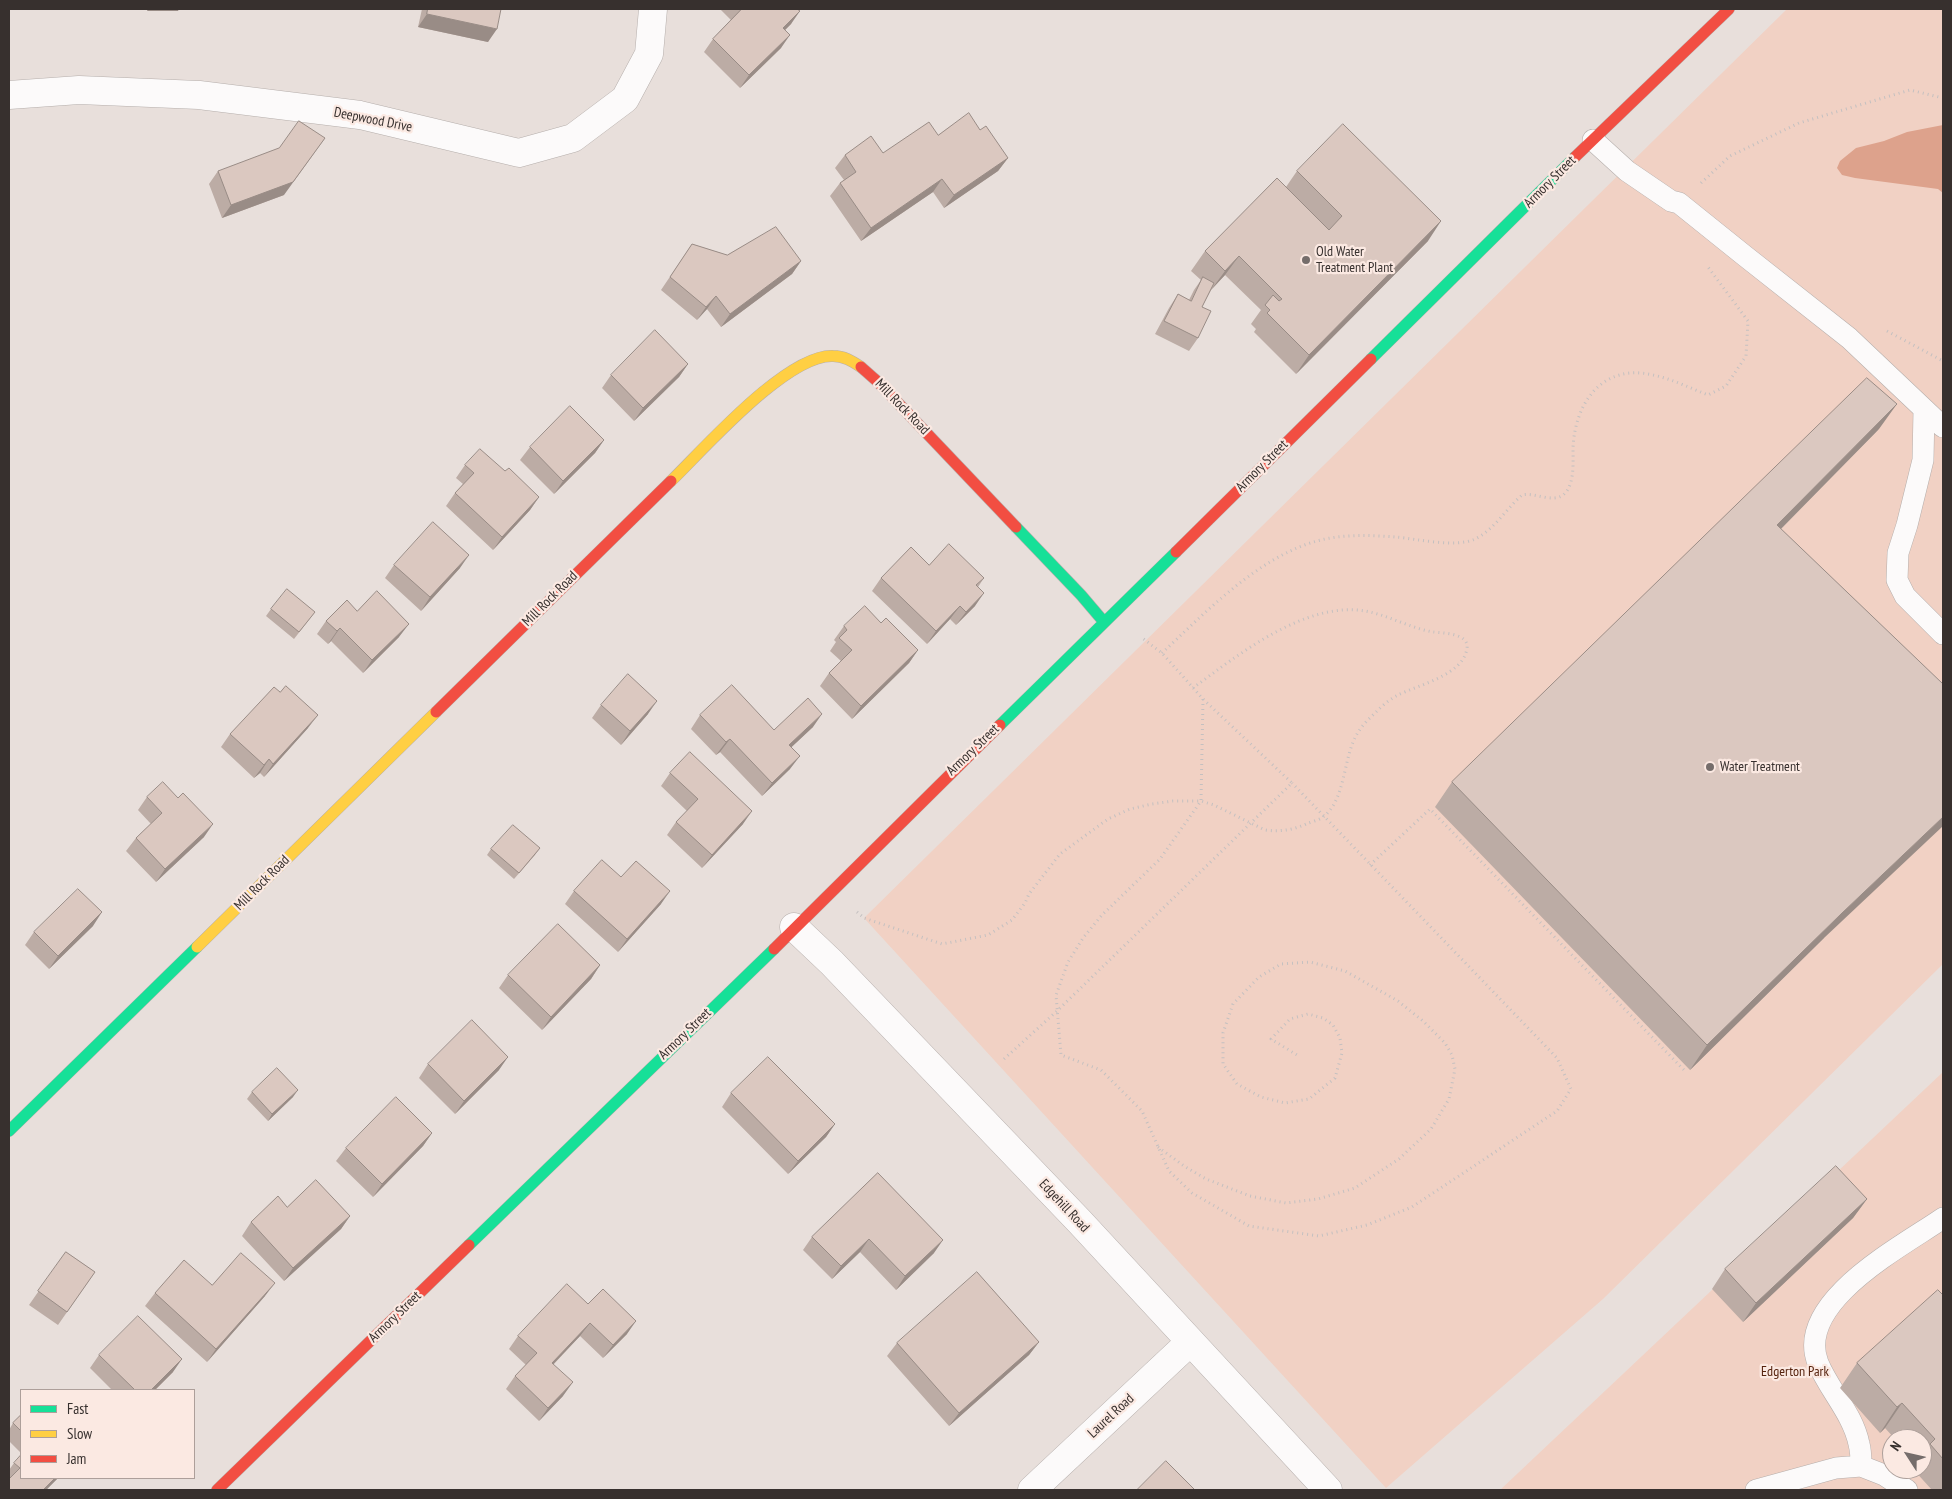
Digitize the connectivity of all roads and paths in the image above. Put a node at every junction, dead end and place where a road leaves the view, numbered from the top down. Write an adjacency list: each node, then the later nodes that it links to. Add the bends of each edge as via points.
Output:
1 (654, 9): 3 (street, Deepwood Drive, via 649,54 625,99 573,138 519,152 360,115 199,95 79,90)
2 (1729, 9): 5 (main road, Armory Street)
3 (9, 95)
4 (1943, 98): 6 (path, via 1910,90 1799,123 1730,156)
5 (1593, 140): 6 (lane, via 1627,171); 10 (main road, Armory Street)
6 (1679, 203): 8 (lane, via 1850,338)
7 (1704, 260): 13 (path, via 1748,321 1746,356 1726,386 1708,395 1653,375 1637,373 1604,381 1595,388 1581,411 1571,479 1560,497 1522,495 1486,532 1471,541 1352,536 1296,548 1233,590)
8 (1924, 410): 9 (lane); 11 (lane, via 1923,460 1898,554 1897,580 1905,596)
9 (1943, 427)
10 (1104, 622): 21 (main road, Armory Street); 27 (main road, Mill Rock Road, via 905,409 864,370 843,356 824,357 796,368 773,383 742,411)
11 (1943, 634)
12 (1141, 637): 13 (path)
13 (1162, 653): 14 (path)
14 (1193, 688): 15 (path); 18 (path, via 1263,639 1313,616 1334,611 1373,613 1465,640 1468,648 1447,675 1398,695 1360,729 1337,796)
15 (1203, 699): 16 (path); 17 (path)
16 (1292, 783): 18 (path); 19 (path)
17 (1201, 801): 19 (path); 21 (path, via 1152,804 1108,819 1060,854 1012,920 988,936 942,944 864,918); 23 (path, via 1160,859 1111,904 1075,950 1056,995)
18 (1323, 817): 19 (path, via 1285,831 1265,830); 20 (path)
19 (1251, 822): 23 (path)
20 (1370, 865): 26 (path, via 1430,809); 28 (path, via 1558,1058 1571,1089 1557,1111 1412,1207 1367,1225 1319,1236 1249,1226 1192,1193 1169,1171)
21 (832, 889): 22 (main road, Armory Street)
22 (794, 927): 30 (street, Edgehill Road, via 1004,1143); 32 (main road, Armory Street)
23 (1057, 1012): 25 (path); 28 (path, via 1061,1056 1101,1070 1142,1111)
24 (1297, 1055): 28 (path, via 1271,1038 1290,1019 1308,1014 1333,1025 1340,1038 1342,1054 1335,1078 1309,1099 1285,1103 1261,1097 1237,1084 1223,1064 1223,1033 1233,1004 1259,977 1280,964 1310,962 1345,971 1398,1001 1446,1044 1455,1069 1449,1099 1431,1129 1399,1159 1355,1188 1318,1199 1286,1203 1250,1196 1206,1179)
25 (1004, 1058)
26 (1684, 1070)
27 (9, 1131)
28 (1158, 1147)
29 (1943, 1218): 31 (lane, via 1849,1284 1821,1317 1815,1331 1814,1349 1818,1362 1859,1442)
30 (1190, 1342): 33 (street, Laurel Road); 34 (street, Edgehill Road)
31 (1861, 1466): 35 (lane, via 1836,1468); 36 (lane, via 1884,1475)
32 (217, 1490)
33 (1032, 1490)
34 (1328, 1490)
35 (1756, 1490)
36 (1907, 1490)

